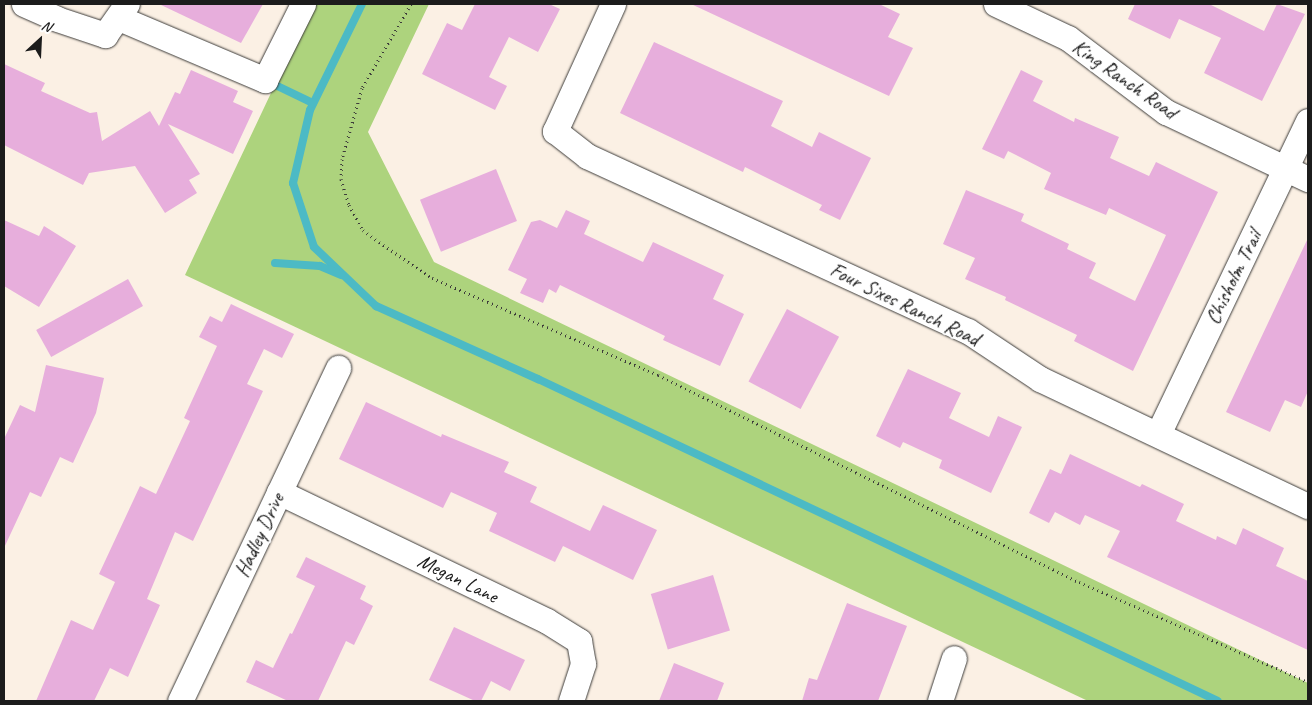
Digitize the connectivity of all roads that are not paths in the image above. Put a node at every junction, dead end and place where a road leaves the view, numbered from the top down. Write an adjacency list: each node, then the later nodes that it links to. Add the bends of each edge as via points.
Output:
1 (24, 4): 5 (street, via 57,19)
2 (303, 4): 5 (street, via 265,80)
3 (613, 4): 10 (street, Four Sixes Ranch Road, via 555,131 587,156 968,331 1040,379)
4 (996, 4): 7 (street, King Ranch Road, via 1068,38 1166,112)
5 (117, 19)
6 (1308, 121): 7 (street, Chisholm Trail)
7 (1285, 168): 8 (street, King Ranch Road); 10 (street, Chisholm Trail)
8 (1308, 179)
9 (338, 368): 11 (street, Hadley Drive)
10 (1158, 434): 12 (street, Four Sixes Ranch Road)
11 (279, 492): 14 (street, Hadley Drive); 15 (street, Megan Lane, via 547,621 579,642 583,664)
12 (1308, 506)
13 (954, 658): 16 (street)
14 (180, 701)
15 (571, 701)
16 (940, 701)

